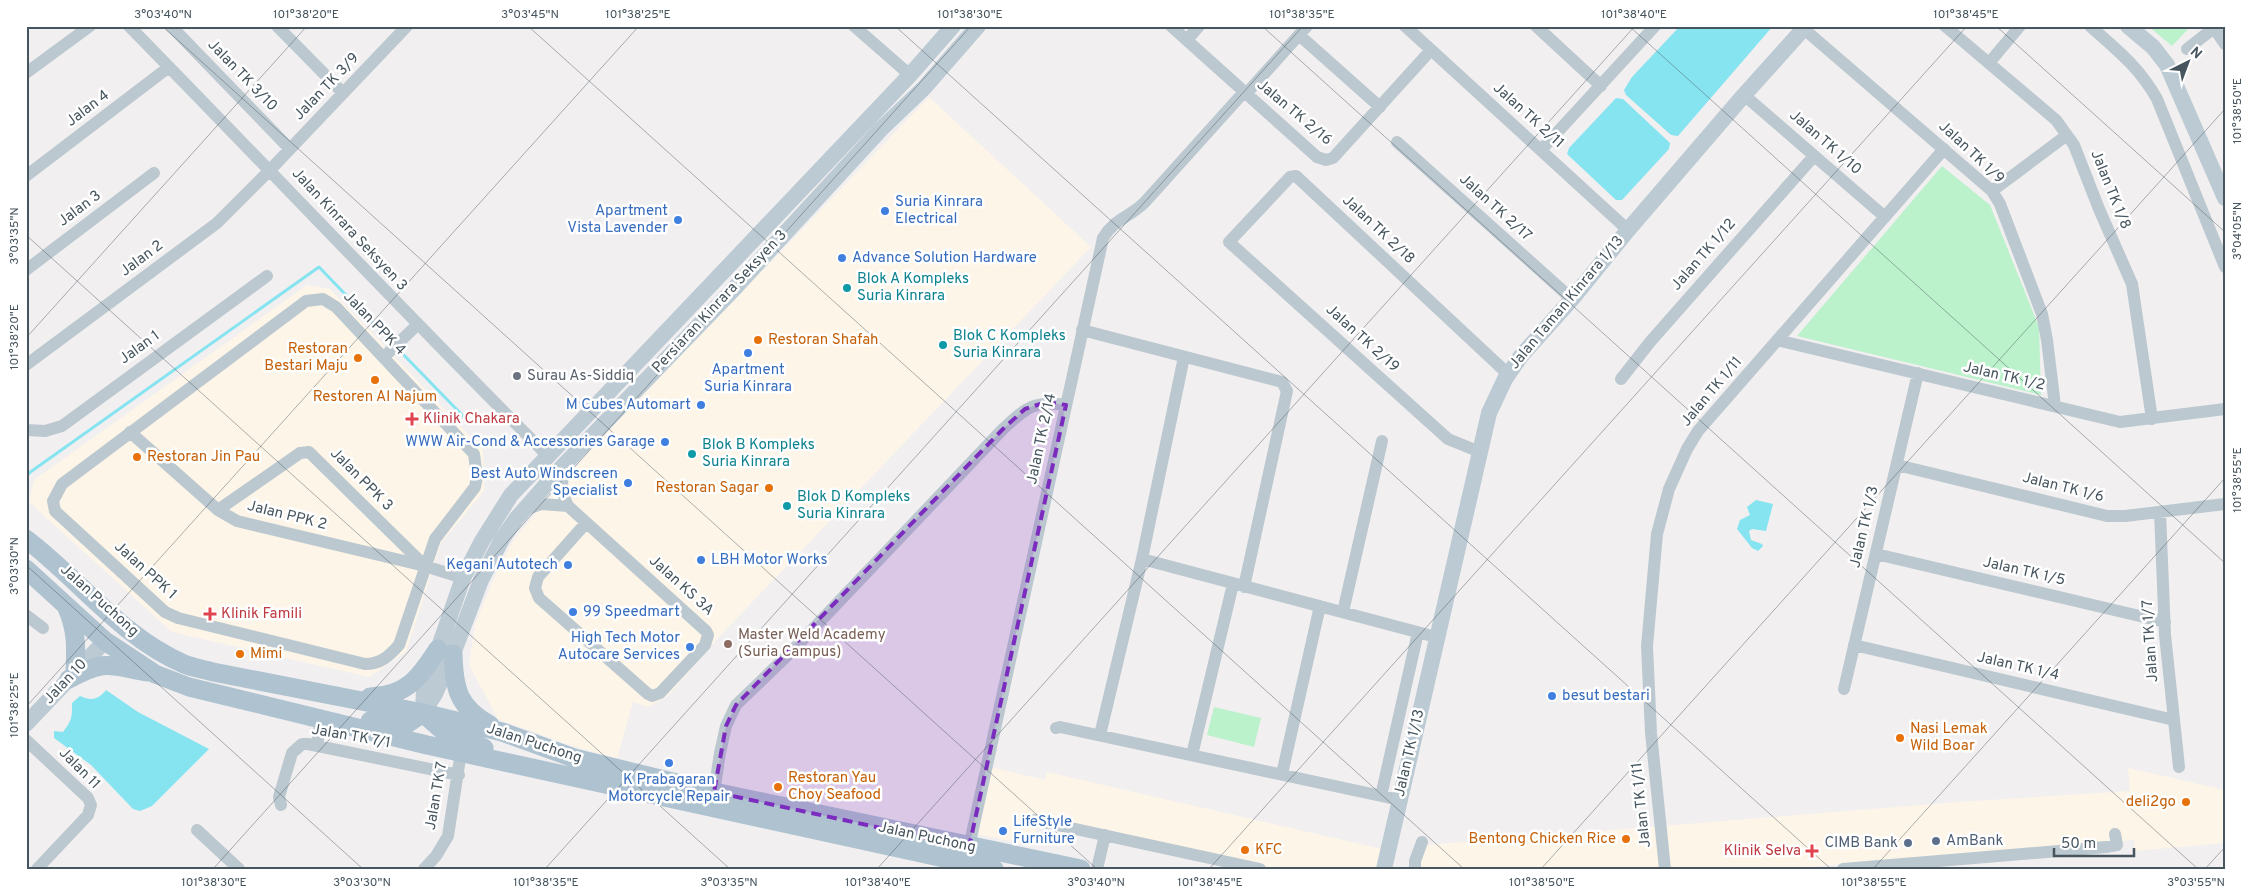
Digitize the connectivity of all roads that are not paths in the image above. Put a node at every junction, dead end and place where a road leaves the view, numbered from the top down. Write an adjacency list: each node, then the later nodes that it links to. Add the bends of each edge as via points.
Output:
1 (90, 26): 26 (street)
2 (129, 26): 25 (street, Jalan Kinrara Seksyen 3)
3 (171, 26): 37 (street, Jalan TK 3/10)
4 (278, 26): 29 (street)
5 (854, 26): 27 (street)
6 (954, 26): 27 (main road, Persiaran Kinrara Seksyen 3)
7 (977, 26): 27 (main road, via 933,67 918,75); 33 (main road, Persiaran Kinrara Seksyen 3, via 924,88)
8 (1171, 26): 20 (street, Jalan TK 2/16)
9 (1199, 26): 20 (street)
10 (1406, 26): 23 (street, Jalan TK 2/11)
11 (1536, 26): 28 (street)
12 (1655, 26): 28 (street)
13 (1945, 26): 24 (street, Jalan TK 1/8)
14 (2020, 26): 24 (street)
15 (2090, 26): 48 (street, via 2131,62 2158,99)
16 (2128, 26): 44 (main road, via 2153,47 2167,65)
17 (1805, 28): 31 (main road, Jalan Taman Kinrara 1/13); 36 (street, Jalan TK 1/9)
18 (398, 29): 29 (street, Jalan TK 3/9)
19 (1303, 31): 30 (street, Jalan TK 2/14); 32 (street)
20 (1187, 40): 30 (street, Jalan TK 2/16)
21 (2225, 44): 22 (street, via 2214,28)
22 (2187, 49)
23 (1431, 50): 32 (street, Jalan TK 2/16); 38 (street, Jalan TK 2/11)
24 (1989, 63): 34 (street, Jalan TK 1/8, via 2056,120)
25 (169, 67): 40 (street, Jalan Kinrara Seksyen 3); 42 (street, Jalan 4)
26 (26, 73)
27 (910, 75): 33 (main road, via 910,91); 69 (main road, Persiaran Kinrara Seksyen 3, via 624,379)
28 (1601, 86): 38 (street)
29 (343, 93): 37 (street, Jalan TK 3/9)
30 (1245, 93): 32 (street, Jalan TK 2/16, via 1317,157 1326,160 1333,158); 53 (street, Jalan TK 2/14, via 1138,209 1110,226 1103,238)
31 (1744, 95): 39 (street, Jalan TK 1/10); 46 (main road, Jalan Taman Kinrara 1/13)
32 (1380, 107)
33 (881, 129): 70 (main road, Persiaran Kinrara Seksyen 3, via 731,292)
34 (2067, 135): 43 (street); 64 (street, Jalan TK 1/8, via 2132,284)
35 (1397, 142): 51 (street, Jalan TK 2/17)
36 (1944, 148): 43 (street, Jalan TK 1/9); 45 (street, Jalan TK 1/11)
37 (290, 149): 40 (street, Jalan TK 3/9)
38 (1541, 150): 46 (street, Jalan TK 2/11)
39 (1814, 156): 45 (street, Jalan TK 1/10); 60 (street, Jalan TK 1/12)
40 (270, 170): 52 (street, Jalan Kinrara Seksyen 3); 57 (street, Jalan 2, via 202,234)
41 (154, 173): 49 (street, Jalan 3)
42 (26, 176)
43 (1992, 191): 62 (street, Jalan TK 1/9, via 2000,204 2042,314)
44 (2225, 198)
45 (1885, 217): 54 (street, Jalan TK 1/11)
46 (1628, 230): 51 (main road, Jalan Taman Kinrara 1/13)
47 (1229, 242): 59 (street, Jalan TK 2/18, via 1290,177 1296,176); 68 (street, Jalan TK 2/19, via 1448,439)
48 (2225, 267)
49 (26, 270)
50 (267, 276): 65 (street, Jalan 1, via 62,426 45,431)
51 (1572, 299): 59 (main road, Jalan Taman Kinrara 1/13)
52 (414, 329): 55 (street); 69 (street, Jalan Kinrara Seksyen 3)
53 (1082, 330): 56 (street); 61 (street, Jalan TK 2/14)
54 (1777, 340): 58 (street, Jalan TK 1/2); 137 (street, Jalan TK 1/11, via 1698,431 1687,449 1670,489 1656,541 1647,646 1651,733)
55 (387, 354): 66 (street, Jalan PPK 4, via 330,302 322,298 306,301); 82 (street, Jalan PPK 4, via 474,454 475,487 435,539)
56 (1184, 357): 81 (street); 86 (street, via 1282,382 1287,391)
57 (26, 365)
58 (1918, 373): 62 (street, Jalan TK 1/2); 71 (street, Jalan TK 1/3)
59 (1508, 374): 68 (main road, Jalan Taman Kinrara 1/13, via 1489,413)
60 (1621, 379)
61 (1066, 404): 118 (street, via 1046,402 1025,409 1003,428 791,652 736,705 726,726); 127 (street, Jalan TK 2/14)
62 (2055, 406): 64 (street, Jalan TK 1/2, via 2120,422)
63 (2225, 409): 64 (street, Jalan TK 1/2)
64 (2152, 418)
65 (26, 430)
66 (130, 432): 75 (street, Jalan PPK 2); 82 (street, Jalan PPK 1, via 62,484 53,501 55,511 164,612 373,664 389,656 399,645)
67 (1382, 441): 89 (street)
68 (1480, 452): 94 (main road, Jalan Taman Kinrara 1/13)
69 (547, 455): 70 (street); 72 (street); 85 (main road, Persiaran Kinrara Seksyen 3, via 497,515)
70 (570, 458): 72 (main road, Persiaran Kinrara Seksyen 3); 74 (street, via 561,483 562,495)
71 (1897, 465): 77 (street, Jalan TK 1/6, via 2107,516); 80 (street, Jalan TK 1/3)
72 (550, 480): 76 (main road, Persiaran Kinrara Seksyen 3)
73 (2225, 504): 77 (street, Jalan TK 1/6)
74 (568, 506): 76 (street, via 541,504); 78 (street, Jalan KS 3A)
75 (218, 510): 82 (street, Jalan PPK 2, via 237,521); 82 (street, Jalan PPK 3, via 300,453 309,452)
76 (524, 510): 97 (main road, Persiaran Kinrara Seksyen 3, via 502,539)
77 (2160, 512): 91 (street, Jalan TK 1/7)
78 (586, 522): 78 (street, Jalan KS 3A, via 708,635 705,645 660,693 648,694 539,598 535,588 538,577)
79 (26, 539): 83 (main road, Jalan Puchong)
80 (1876, 554): 91 (street, Jalan TK 1/5); 96 (street, Jalan TK 1/3)
81 (1142, 559): 86 (street); 109 (street)
82 (425, 566): 85 (street, Jalan PPK 2)
83 (61, 567): 95 (main road, via 67,589 99,620); 98 (main road, Jalan Puchong, via 120,624)
84 (26, 569): 87 (main road, Jalan Puchong)
85 (463, 578): 97 (main road, Persiaran Kinrara Seksyen 3)
86 (1238, 586): 88 (street); 113 (street)
87 (53, 593): 95 (main road, Jalan Puchong); 100 (main road, via 67,608 74,627 76,646)
88 (1320, 606): 89 (street); 117 (street)
89 (1343, 612): 93 (street)
90 (26, 615): 92 (street)
91 (2165, 622): 105 (street, Jalan TK 1/7)
92 (43, 628)
93 (1418, 632): 94 (street); 119 (street)
94 (1436, 637): 120 (main road, Jalan TK 1/13)
95 (105, 640): 98 (main road, via 124,643 137,653 164,664); 99 (main road, Jalan Puchong); 100 (main road, Jalan 10)
96 (1854, 645): 101 (street, Jalan TK 1/3); 105 (street, Jalan TK 1/4)
97 (446, 651): 102 (main road, via 395,694); 103 (main road, Persiaran Kinrara Seksyen 3, via 424,690); 108 (main road, via 459,696 477,718)
98 (184, 664): 102 (main road, Jalan Puchong)
99 (155, 674): 100 (main road, via 109,664 92,666); 104 (main road, Jalan Puchong, via 188,687)
100 (72, 676): 106 (main road, Jalan 10)
101 (1844, 689)
102 (346, 698): 103 (main road, Jalan Puchong)
103 (423, 713): 104 (main road, via 408,723); 108 (main road, Jalan Puchong); 114 (main road, via 434,725 494,752)
104 (326, 719): 111 (street); 112 (main road, Jalan Puchong)
105 (2174, 720): 115 (street, Jalan TK 1/7)
106 (26, 724)
107 (1056, 728): 109 (street)
108 (502, 732): 118 (main road, Jalan Puchong, via 574,758)
109 (1100, 735): 113 (street)
110 (26, 740): 128 (street, Jalan 11, via 88,798 91,805 88,815)
111 (316, 746): 116 (street, Jalan TK 7/1); 121 (street, Jalan TK 7/1, via 302,744 292,753 279,797)
112 (462, 752): 114 (main road, Jalan Puchong); 116 (street, Jalan TK 7)
113 (1192, 755): 117 (street)
114 (506, 761): 131 (main road, Jalan Puchong)
115 (2179, 767)
116 (459, 774): 130 (street, Jalan TK 7, via 448,836)
117 (1282, 774): 119 (street)
118 (714, 792): 127 (main road, Jalan Puchong)
119 (1380, 796): 120 (street)
120 (1400, 800): 135 (main road, Jalan TK 1/13)
121 (281, 805)
122 (1034, 820): 125 (street)
123 (197, 830): 129 (street)
124 (2116, 834): 138 (street, via 2117,846)
125 (1105, 835): 133 (street); 134 (street)
126 (1422, 842): 136 (street)
127 (969, 847): 132 (main road, Jalan Puchong)
128 (37, 869)
129 (239, 869)
130 (424, 869)
131 (994, 869)
132 (1081, 869)
133 (1097, 869)
134 (1260, 869)
135 (1384, 869)
136 (1415, 869)
137 (1665, 869)
138 (1844, 869)

